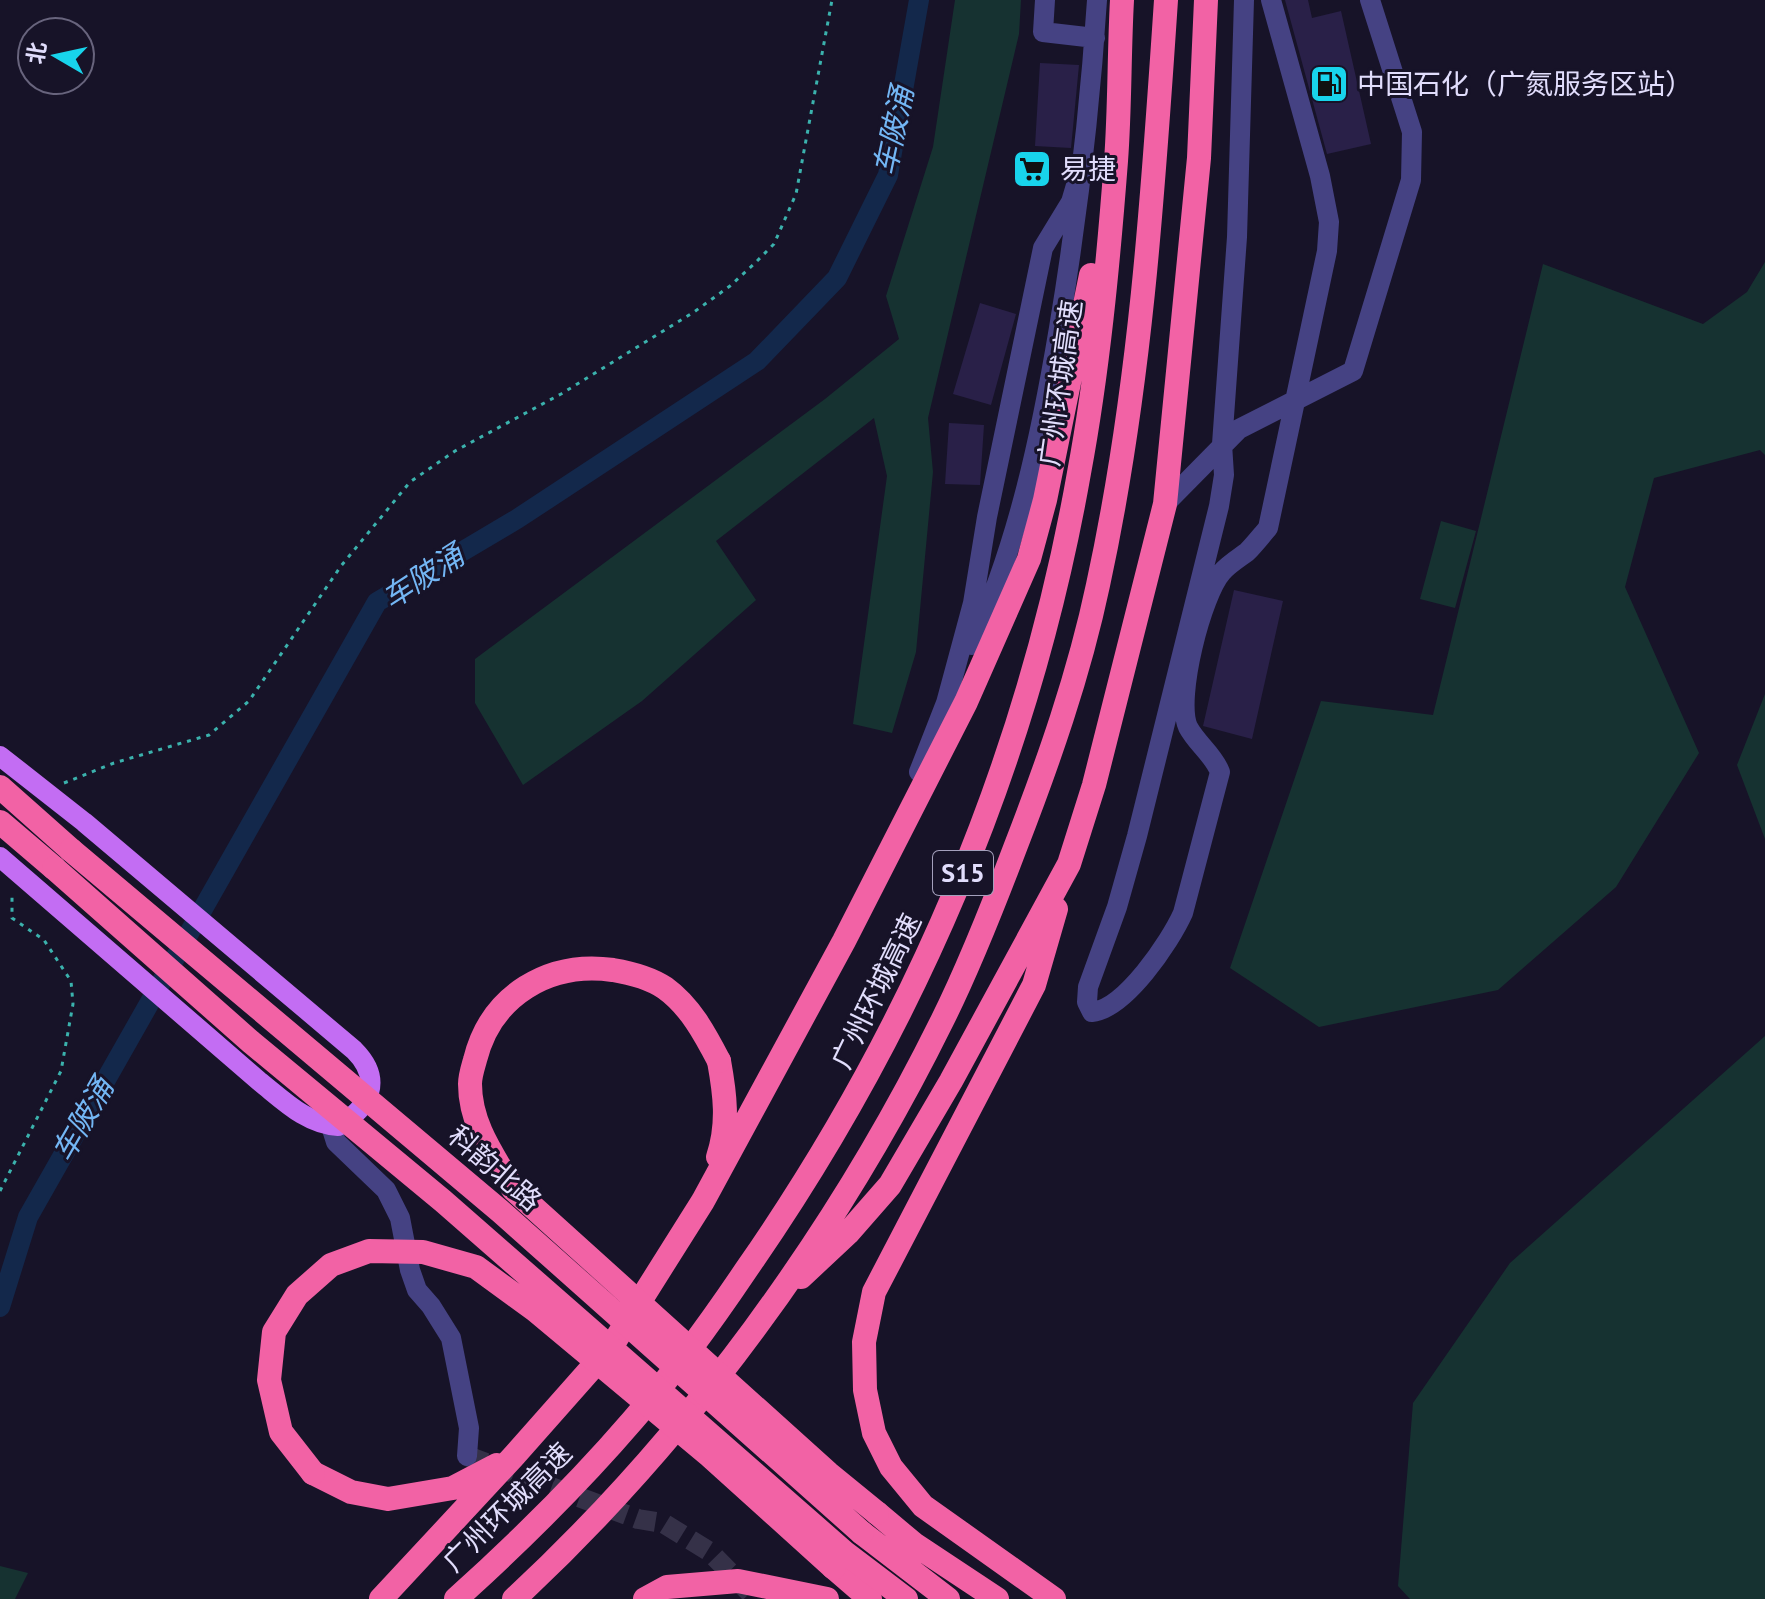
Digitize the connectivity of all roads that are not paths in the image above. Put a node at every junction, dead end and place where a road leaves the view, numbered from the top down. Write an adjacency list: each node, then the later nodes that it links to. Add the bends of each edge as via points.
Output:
1 (1045, 0): 9 (street, via 1043,32)
2 (1097, 0): 9 (street)
3 (1122, 0): 11 (highway, 广州环城高速 / S15)
4 (1166, 0): 24 (highway, S15, via 1131,403 1097,590 1064,714 995,901 943,1019 832,1214)
5 (1206, 0): 14 (highway, via 1199,158)
6 (1244, 0): 13 (street, via 1237,237)
7 (1271, 0): 12 (street, via 1329,222)
8 (1370, 0): 12 (street, via 1412,132 1411,180 1353,371)
9 (1095, 38): 10 (street)
10 (1084, 158): 15 (street, via 1049,392 1028,483 984,619); 15 (street, via 1071,202 1043,248 973,603)
11 (1116, 159): 21 (highway, via 1029,559 966,702); 28 (highway, 广州环城高速 / S15, via 1091,397 1054,595 1025,705 992,799 905,1007 791,1207 710,1322 587,1471)
12 (1293, 404): 13 (street, via 1239,429); 13 (street, via 1268,528 1221,572 1207,596 1186,676 1188,726 1220,772 1183,913 1122,998 1092,1012 1088,987 1137,836 1219,506)
13 (1222, 444): 14 (street)
14 (1165, 504): 20 (highway)
15 (946, 703): 21 (street)
16 (0, 756): 22 (main road, via 364,1060 371,1086 361,1107 348,1120)
17 (0, 787): 34 (highway, 科韵北路, bridge, via 500,1211 862,1533)
18 (0, 822): 33 (highway, bridge, via 844,1552)
19 (0, 857): 22 (main road, via 259,1081 304,1116)
20 (1069, 864): 24 (highway, via 890,1185); 36 (highway, via 1034,985 874,1292 864,1342 865,1390 874,1433 891,1467 923,1506)
21 (878, 876): 23 (highway)
22 (331, 1126): 25 (street, via 336,1142 386,1190 400,1218 417,1290 451,1338 469,1428)
23 (703, 1201): 26 (highway, via 613,1344); 35 (highway, bridge, via 724,1138 726,1097 719,1061 696,1019 665,988 634,973 589,967 547,975 510,998 480,1038 470,1082 477,1130 513,1189 828,1473 914,1544)
24 (767, 1309): 29 (highway, S15, via 663,1445)
25 (467, 1456)
26 (513, 1457): 27 (highway); 32 (highway, bridge, via 453,1488 388,1499 351,1492 313,1473 281,1432 269,1380 274,1332 297,1295 331,1265 369,1251 423,1252 476,1267 710,1456)
27 (381, 1599)
28 (456, 1599)
29 (514, 1599)
30 (645, 1599): 31 (highway, via 667,1587 738,1581)
31 (827, 1599)
32 (870, 1599)
33 (906, 1599)
34 (948, 1599)
35 (997, 1599)
36 (1054, 1599)

